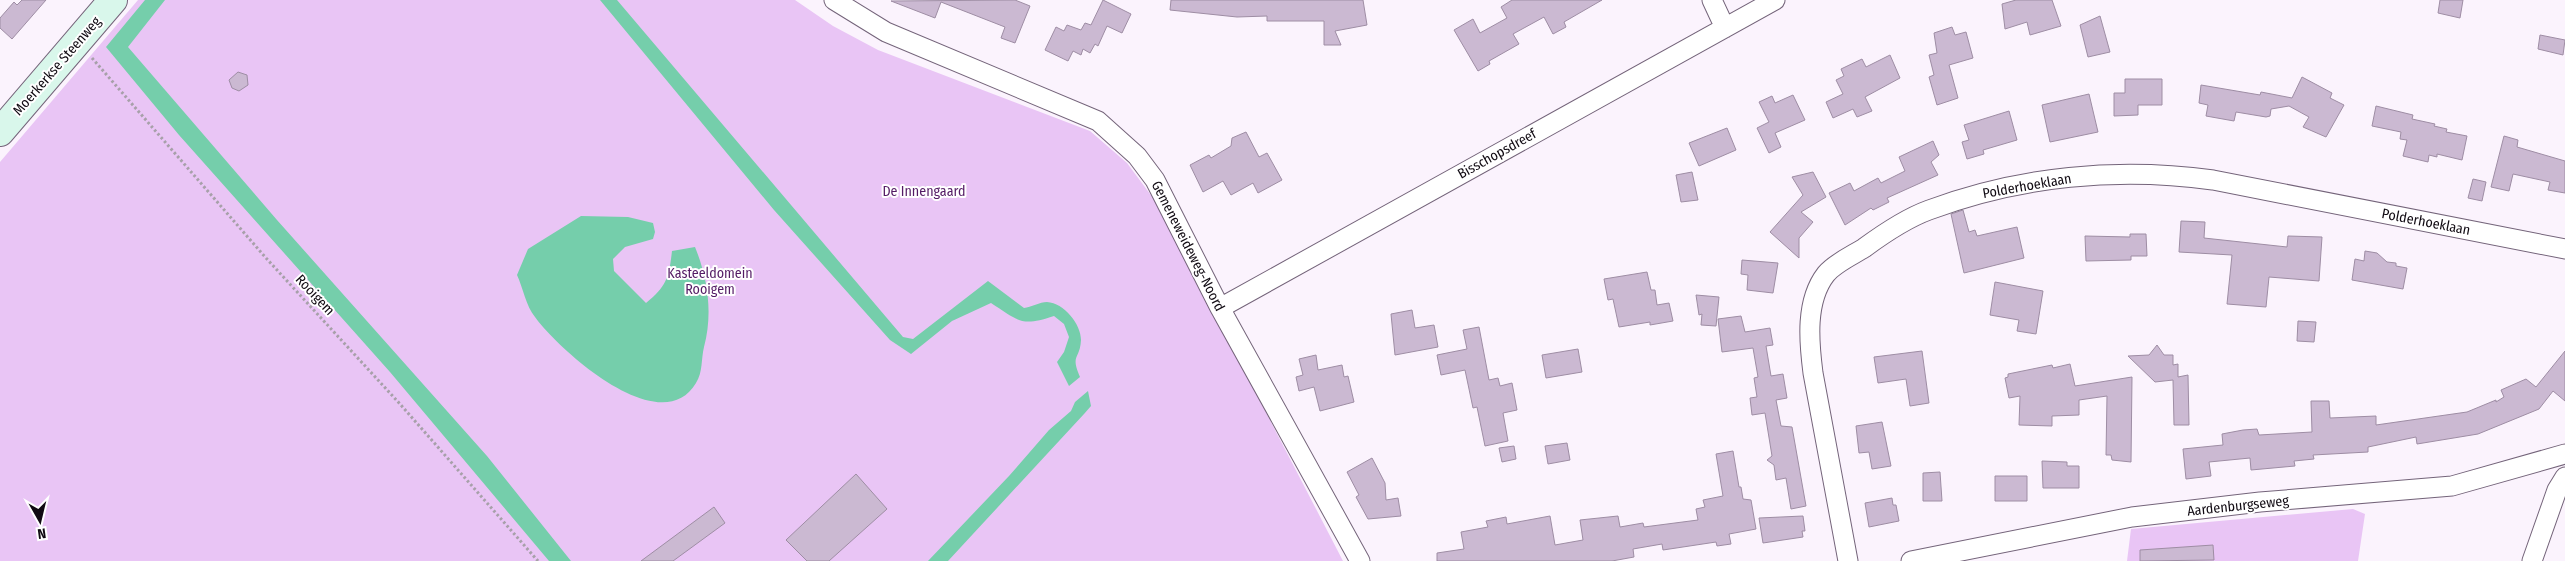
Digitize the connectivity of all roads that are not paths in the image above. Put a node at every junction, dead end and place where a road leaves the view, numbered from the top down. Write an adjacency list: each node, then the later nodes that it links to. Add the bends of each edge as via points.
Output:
1 (113, 0): 6 (street, Moerkerkse Steenweg)
2 (834, 0): 8 (street, Gemeneweideweg-Noord, via 886,32 1098,121 1137,156 1156,180)
3 (1712, 0): 5 (street)
4 (1775, 0): 5 (street, Bisschopsdreef)
5 (1725, 28): 8 (street, Bisschopsdreef)
6 (0, 132)
7 (2565, 249): 12 (street, Polderhoeklaan, via 2214,180 2172,175 2055,178 1999,188 1928,210 1876,239 1827,274 1813,302 1809,344)
8 (1220, 308): 11 (street, Gemeneweideweg-Noord)
9 (2565, 454): 13 (street, Aardenburgseweg, via 2452,486 2260,502 2132,517)
10 (2565, 477): 14 (street, via 2557,490)
11 (1360, 561)
12 (1848, 561)
13 (1911, 561)
14 (2532, 561)

